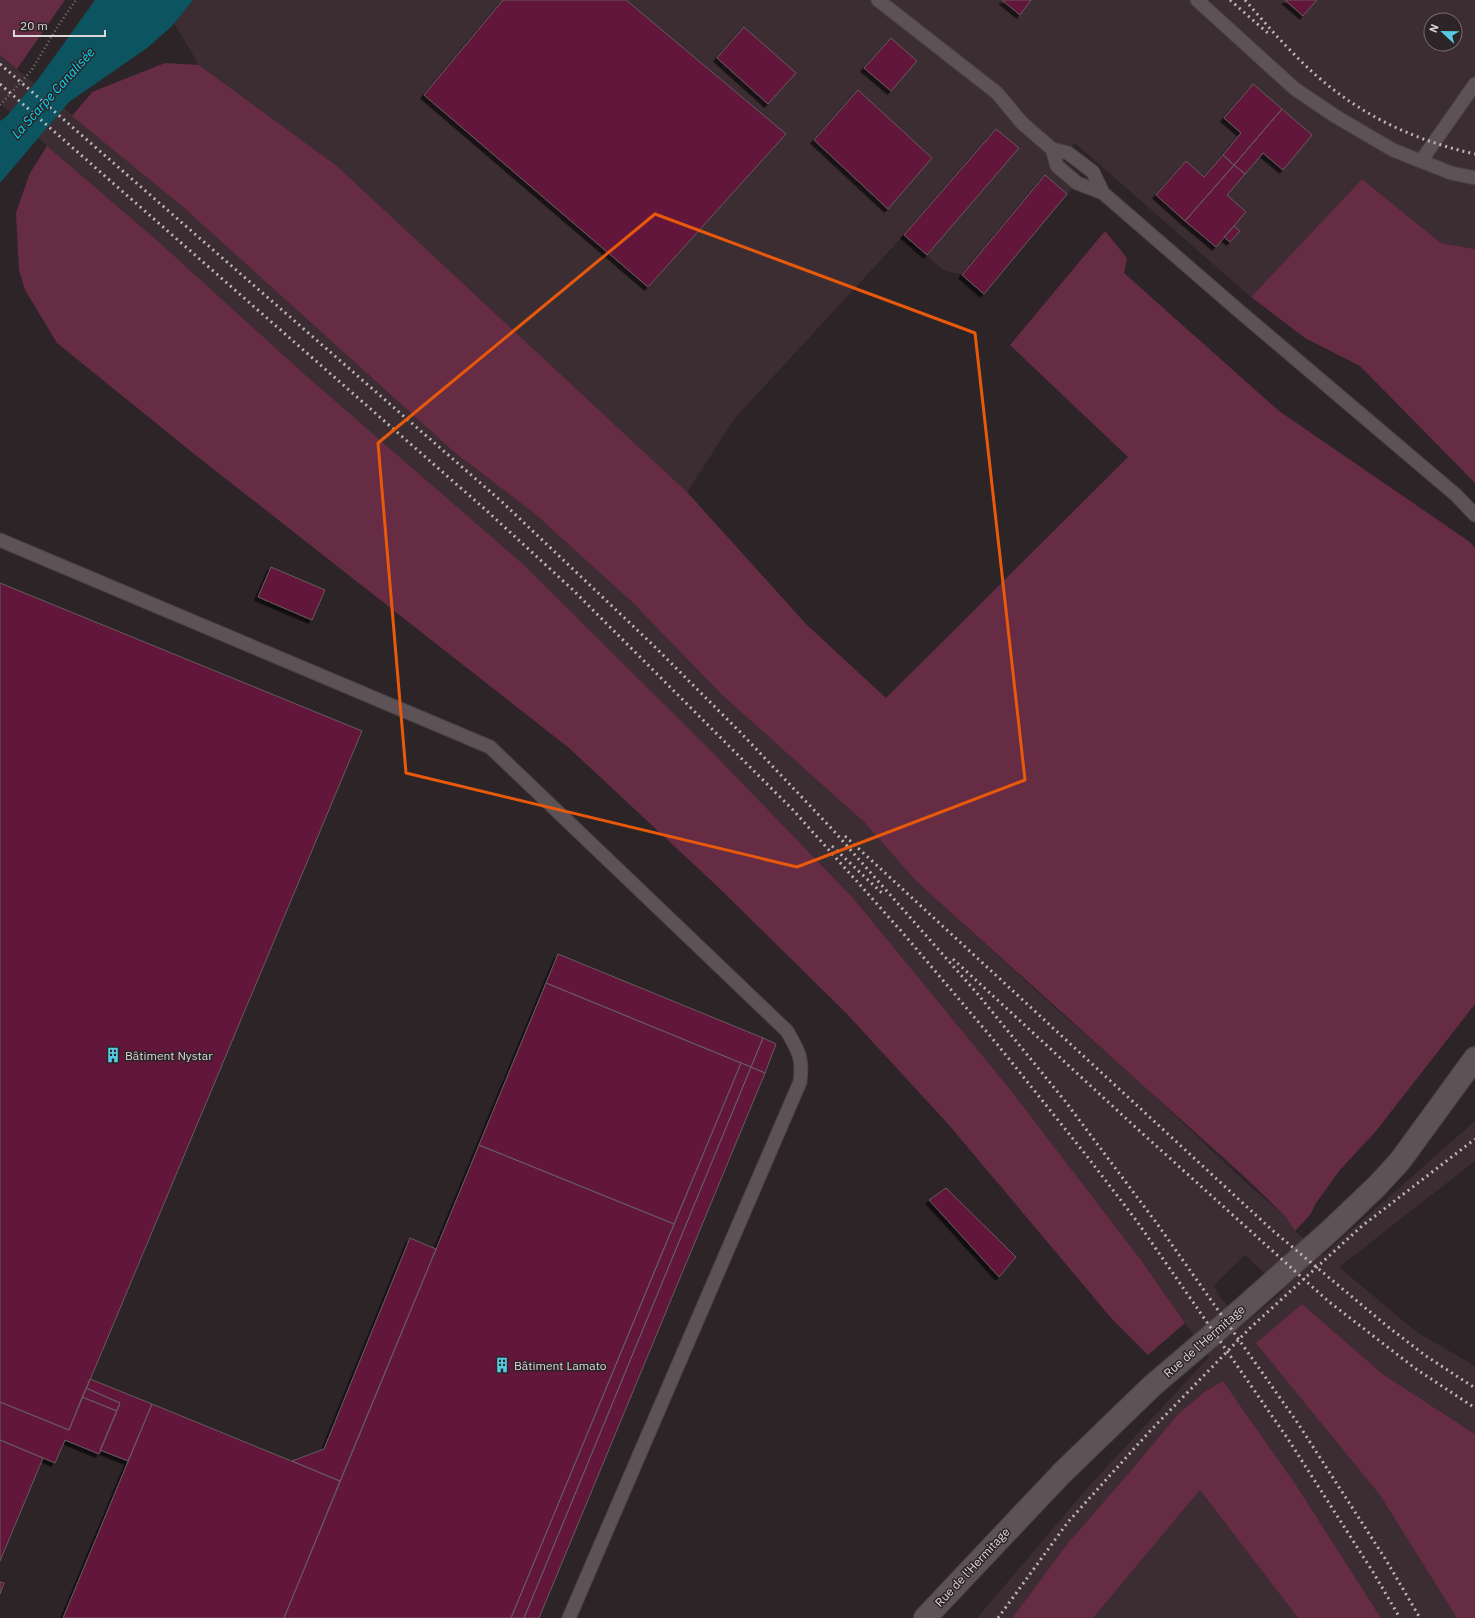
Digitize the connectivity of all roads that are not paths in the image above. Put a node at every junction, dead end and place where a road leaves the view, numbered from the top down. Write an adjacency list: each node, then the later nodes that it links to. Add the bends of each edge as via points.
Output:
1 (878, 0): 4 (lane, via 997,93 1022,123)
2 (1197, 0): 5 (lane, via 1295,89 1393,150)
3 (1475, 84): 5 (lane)
4 (1052, 149): 7 (lane, via 1068,153 1094,172); 7 (lane, via 1057,166 1077,183)
5 (1421, 161): 6 (lane, via 1451,173)
6 (1475, 178)
7 (1103, 193): 8 (lane, via 1450,490)
8 (1475, 515)
9 (0, 540): 11 (lane, via 490,748 788,1031 796,1046 802,1064 800,1082)
10 (1475, 1058): 12 (street, Rue de l'Hermitage, via 1400,1160 1377,1186 1241,1310 1152,1386 1062,1473)
11 (569, 1618)
12 (925, 1618)

